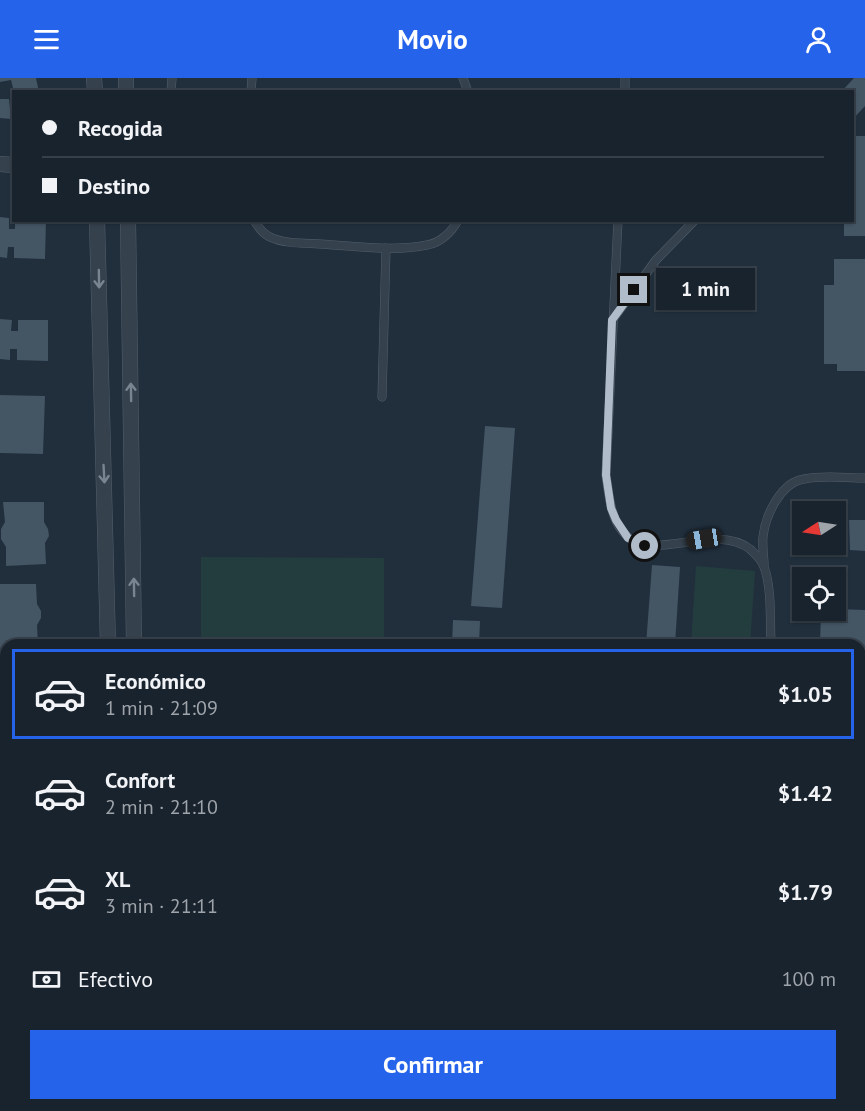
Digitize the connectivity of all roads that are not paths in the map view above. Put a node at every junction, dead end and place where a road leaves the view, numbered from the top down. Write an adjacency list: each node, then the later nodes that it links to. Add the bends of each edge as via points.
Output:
1 (97, 222): 12 (street, one-way to 12)
2 (128, 222): 13 (street, one-way to 2)
3 (255, 222): 7 (lane, via 271,238)
4 (457, 222): 7 (lane, via 448,234 427,245)
5 (618, 222): 8 (lane)
6 (693, 222): 8 (lane, via 656,260)
7 (386, 248): 9 (lane)
8 (612, 320): 11 (lane, via 606,475 611,508 623,532 645,546 704,539 733,541 754,553)
9 (382, 397)
10 (865, 478): 11 (lane, via 802,479 788,486 765,524)
11 (764, 566): 14 (lane)
12 (108, 639)
13 (134, 639)
14 (771, 639)

